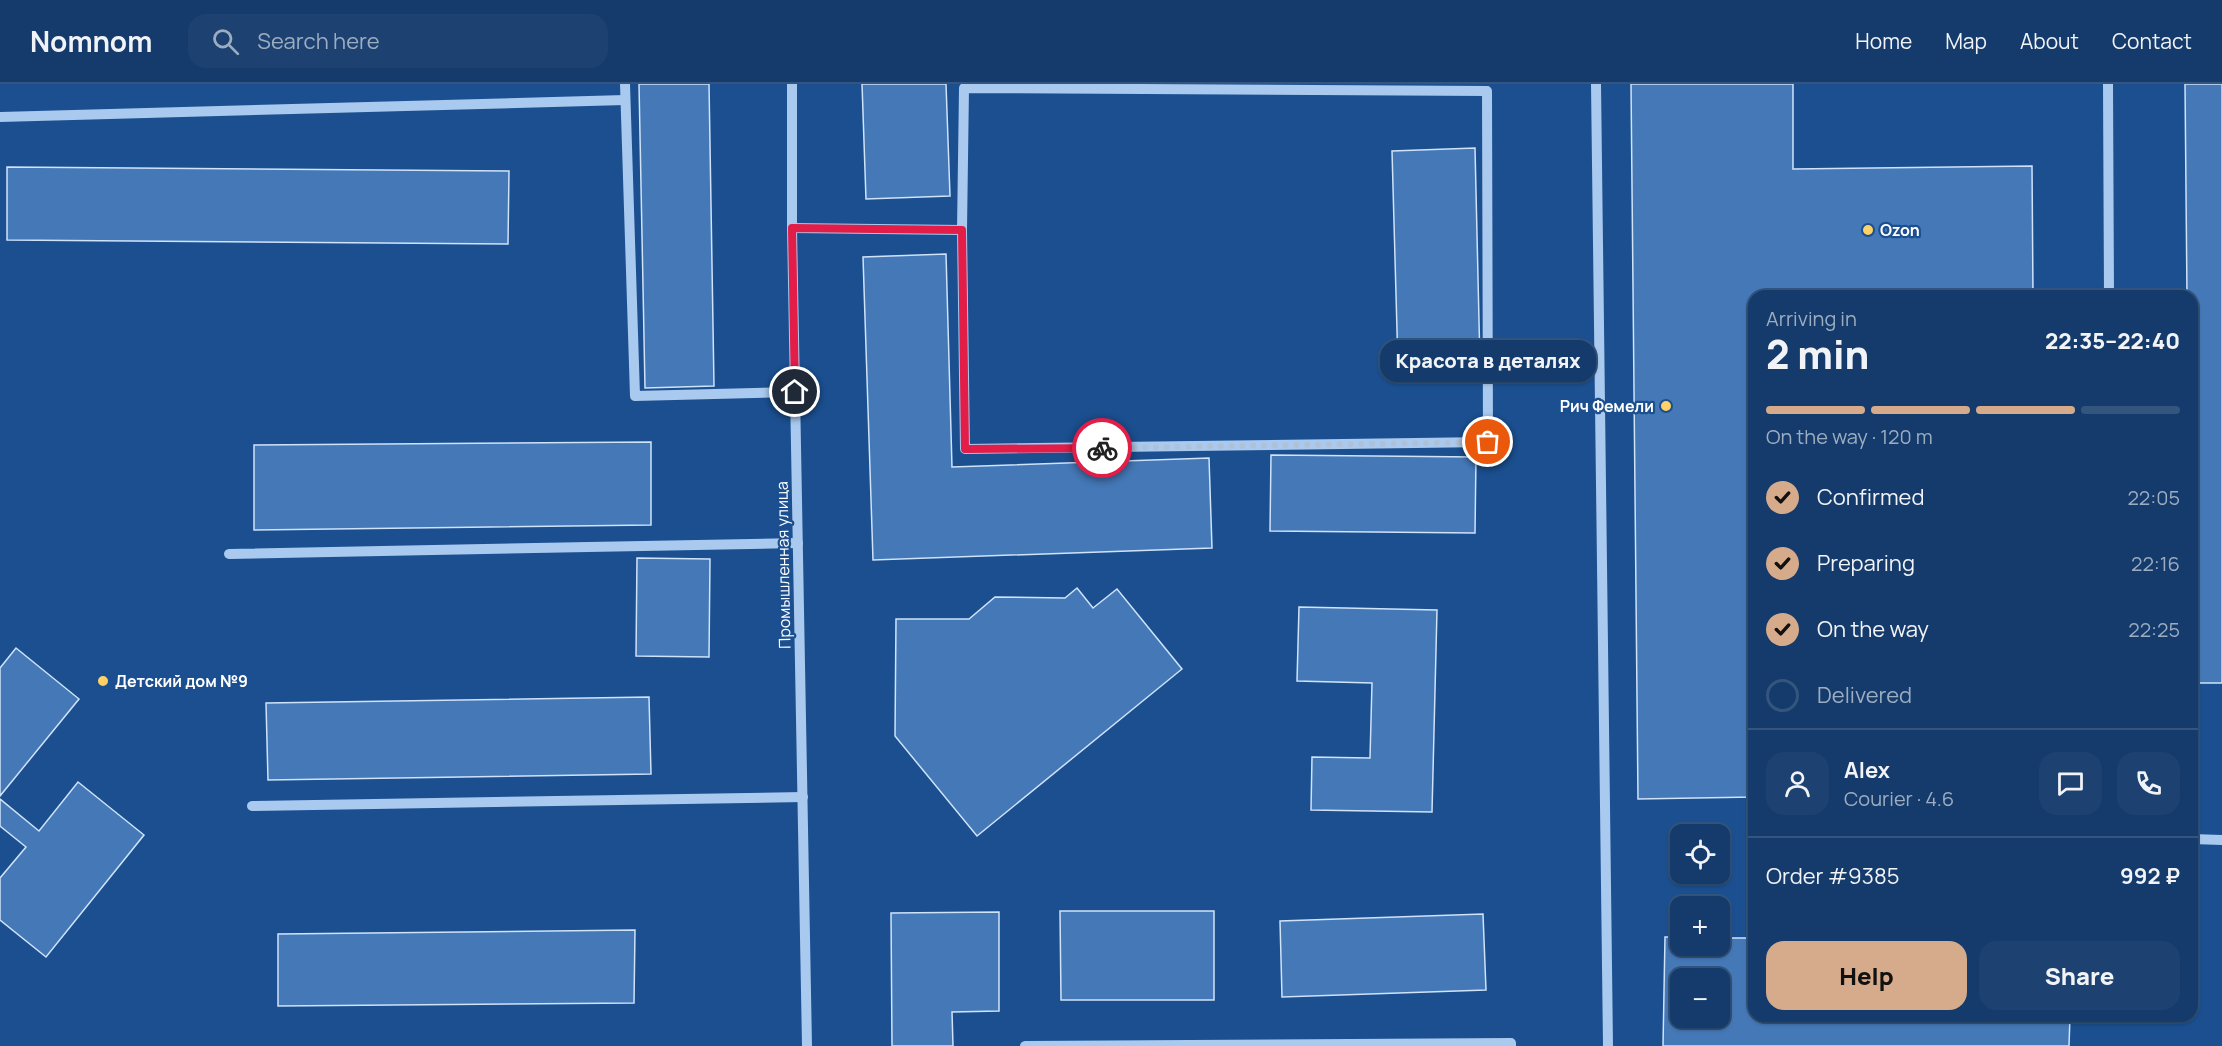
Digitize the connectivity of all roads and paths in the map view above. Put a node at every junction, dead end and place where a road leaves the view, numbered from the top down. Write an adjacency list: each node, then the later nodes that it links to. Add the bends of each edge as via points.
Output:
1 (625, 84): 5 (street)
2 (792, 84): 7 (street, Промышленная улица)
3 (1596, 84): 20 (street)
4 (2108, 84): 9 (street)
5 (625, 100): 6 (street); 10 (street, via 635,396)
6 (0, 117)
7 (792, 228): 8 (street); 10 (street, Промышленная улица)
8 (962, 230): 8 (street, via 965,449 1488,442 1487,92 964,88)
9 (2109, 290)
10 (795, 392): 11 (street, Промышленная улица)
11 (798, 543): 12 (street); 13 (street, Промышленная улица)
12 (230, 554)
13 (803, 797): 14 (street); 17 (street, Промышленная улица)
14 (252, 806)
15 (2198, 839): 16 (street)
16 (2222, 840)
17 (807, 1046)
18 (1025, 1046): 19 (street)
19 (1511, 1046)
20 (1608, 1046)

